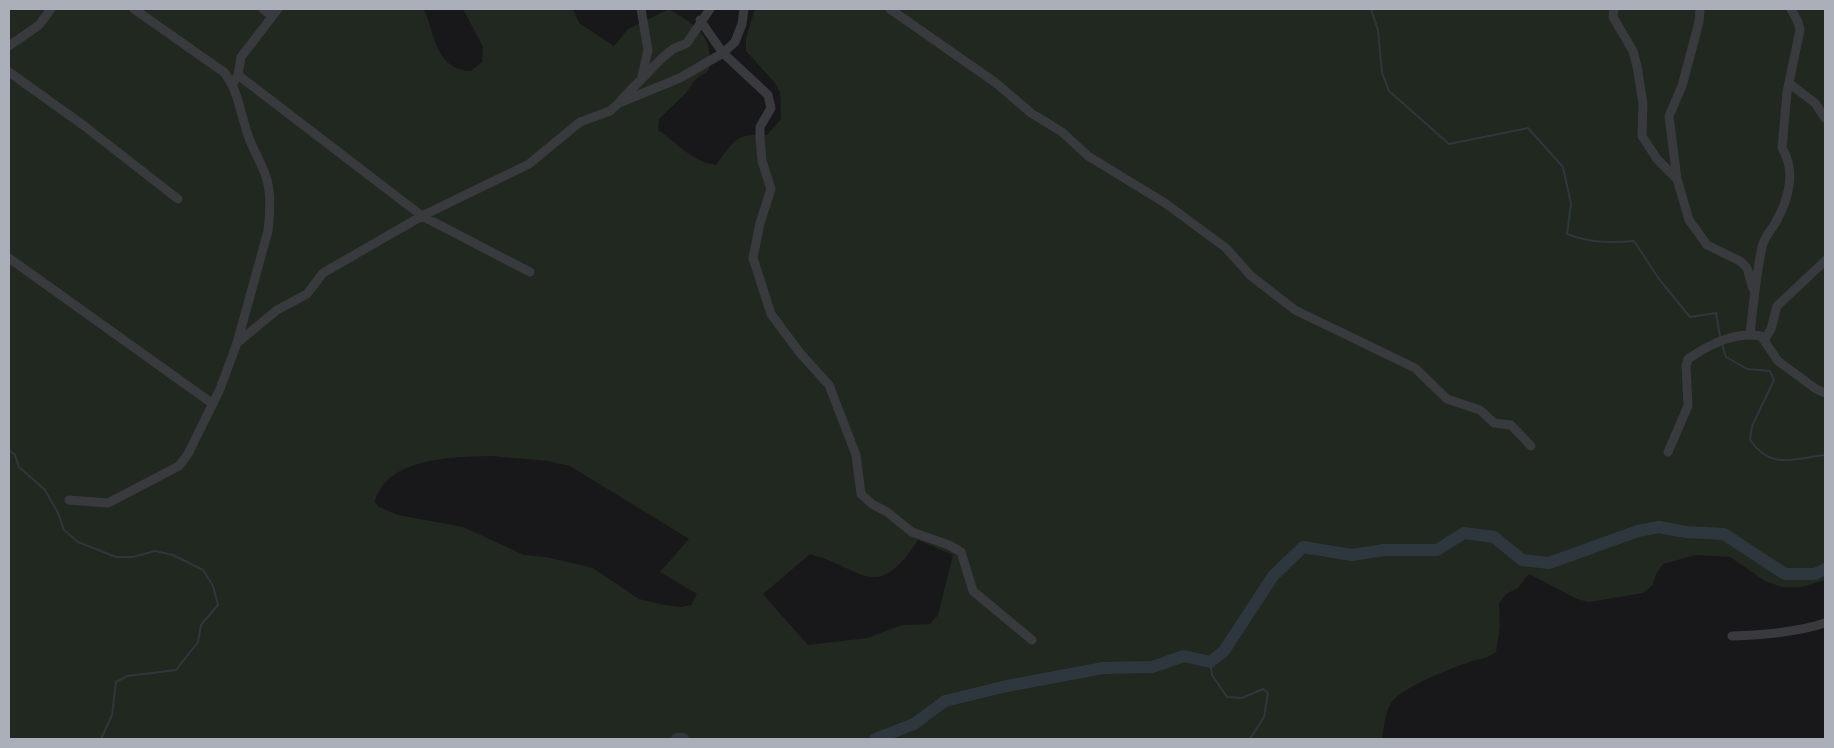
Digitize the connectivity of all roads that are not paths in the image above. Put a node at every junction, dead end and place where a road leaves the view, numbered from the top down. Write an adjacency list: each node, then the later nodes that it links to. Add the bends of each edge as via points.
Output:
1 (51, 9): 13 (street, via 40,24)
2 (134, 9): 19 (street, via 225,73)
3 (263, 9): 11 (street)
4 (641, 9): 17 (street, via 648,50)
5 (710, 9): 12 (street)
6 (744, 9): 14 (street, via 735,42)
7 (890, 9): 34 (street, via 996,83 1031,113 1062,132 1088,156 1165,203 1226,248 1250,276 1295,310 1415,368 1447,399 1480,410 1494,423 1512,425)
8 (1614, 9): 22 (street, via 1613,17 1634,51 1643,104 1642,136 1657,159)
9 (1700, 9): 22 (street, via 1682,86 1669,116)
10 (1791, 9): 18 (street, via 1800,30)
11 (275, 13): 16 (street, via 241,57)
12 (700, 20): 14 (street); 17 (street, via 687,43 673,49)
13 (9, 46)
14 (723, 53): 20 (street, via 680,78); 39 (street, via 768,96 771,108 760,127 762,161 771,189 753,258 763,294 770,314 783,332 829,385 856,455 861,494 912,532 961,552 973,591)
15 (9, 72): 23 (street)
16 (238, 75): 19 (street); 24 (street)
17 (642, 76): 20 (street)
18 (1790, 84): 21 (street, via 1815,103); 28 (street, via 1782,148 1792,175 1784,206 1776,223 1767,231 1762,245)
19 (232, 85): 31 (street, via 253,151 267,180 270,215)
20 (618, 103): 24 (street, via 610,111 580,122 529,164)
21 (1825, 118)
22 (1677, 179): 28 (street, via 1689,220 1707,245 1740,261 1747,268)
23 (178, 199)
24 (422, 216): 27 (street); 31 (street, via 323,273 306,294 277,310)
25 (9, 258): 33 (street)
26 (1825, 261): 30 (street, via 1776,306)
27 (530, 272)
28 (1754, 294): 29 (street)
29 (1750, 335): 30 (street, via 1761,336); 35 (street, via 1738,335 1688,359 1688,406)
30 (1765, 340): 32 (street, via 1778,361)
31 (237, 344): 33 (street, via 229,371)
32 (1825, 393)
33 (213, 404): 36 (street, via 179,466 108,503)
34 (1531, 446)
35 (1668, 452)
36 (68, 500)
37 (1825, 623): 38 (street, via 1762,635)
38 (1732, 636)
39 (1032, 640)

